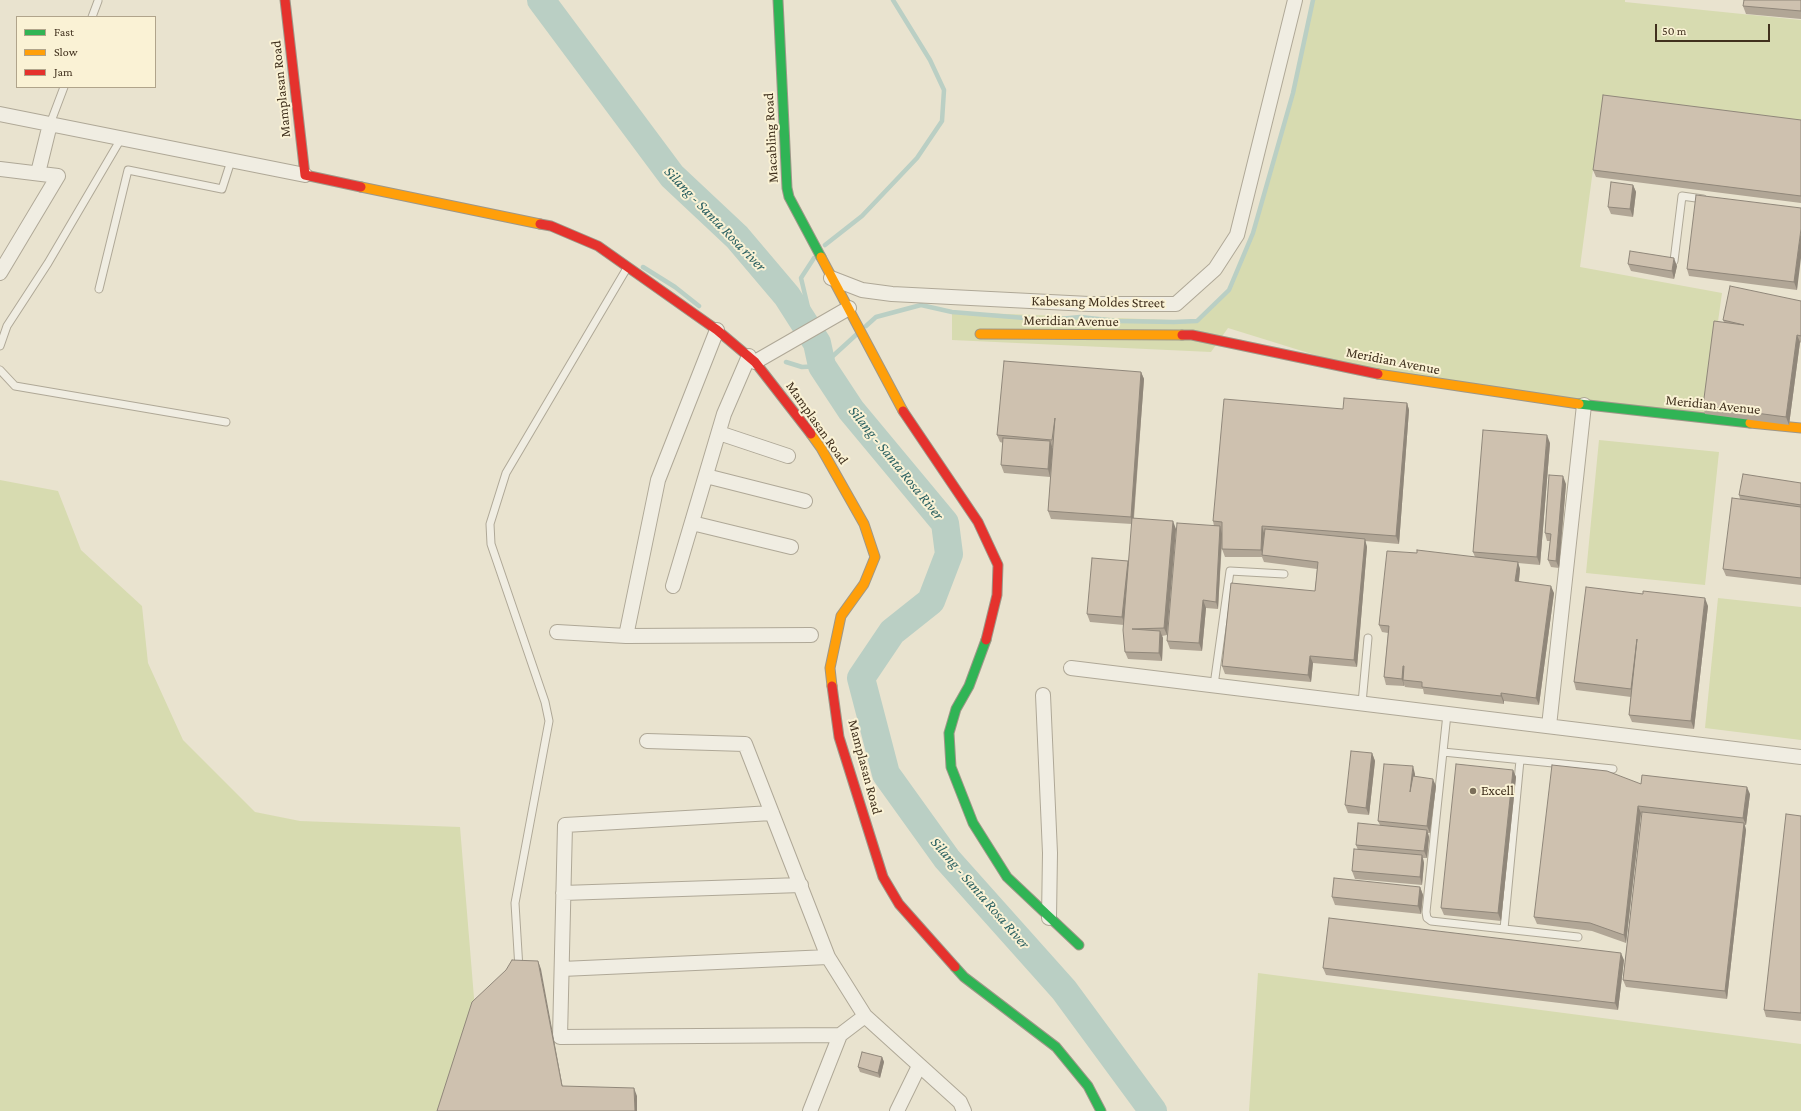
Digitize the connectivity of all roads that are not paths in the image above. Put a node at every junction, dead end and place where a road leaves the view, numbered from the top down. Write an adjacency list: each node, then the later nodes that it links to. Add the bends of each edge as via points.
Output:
1 (285, 0): 13 (street, Mamplasan Road)
2 (778, 0): 18 (street, Macabling Road, via 787,188)
3 (1295, 0): 18 (street, Kabesang Moldes Street, via 1237,235 1215,269 1176,304 1089,304 892,294 862,290)
4 (98, 1): 5 (lane)
5 (92, 16)
6 (64, 88): 8 (lane)
7 (0, 114): 8 (street)
8 (50, 124): 9 (street); 12 (street)
9 (122, 137): 10 (street); 23 (lane, via 48,263 7,326)
10 (231, 161): 13 (street); 19 (lane, via 222,189 128,170)
11 (0, 169): 12 (street)
12 (38, 173): 17 (street, via 58,176)
13 (305, 175): 16 (street, Mamplasan Road, via 551,226 598,246)
14 (1714, 200): 15 (lane, via 1682,196)
15 (1674, 261)
16 (627, 267): 21 (street, Mamplasan Road); 61 (lane, via 506,473 490,524 491,544 545,702 549,721 515,903)
17 (0, 273)
18 (831, 278): 20 (street, Macabling Road)
19 (99, 288)
20 (843, 312): 24 (street); 55 (street, Macabling Road, via 909,421 978,522 998,565 997,595 988,635 969,686 956,709 949,733 951,767 972,823 1003,871)
21 (717, 330): 24 (street, Mamplasan Road); 39 (street, via 658,480)
22 (980, 334): 26 (street, Meridian Avenue, via 1192,335 1400,379)
23 (0, 346)
24 (752, 359): 29 (street, via 724,414); 68 (street, Mamplasan Road, via 821,448 864,524 875,557 864,584 841,616 830,668 839,737 883,877 899,904 964,977 1056,1047 1088,1086)
25 (0, 370): 27 (lane, via 15,386)
26 (1584, 405): 28 (street, Meridian Avenue); 46 (street)
27 (226, 422)
28 (1801, 428)
29 (719, 432): 30 (street); 31 (street)
30 (788, 456)
31 (706, 476): 32 (street); 33 (street)
32 (805, 501)
33 (692, 524): 34 (street); 36 (street)
34 (791, 547)
35 (1284, 574): 42 (lane, via 1230,571)
36 (673, 586)
37 (557, 632): 39 (street)
38 (811, 635): 39 (street)
39 (626, 636)
40 (1368, 638): 44 (lane)
41 (1070, 668): 42 (street)
42 (1214, 685): 44 (street)
43 (1043, 694): 55 (street, via 1050,853)
44 (1362, 703): 45 (street)
45 (1447, 714): 46 (street); 48 (lane)
46 (1550, 726): 49 (street)
47 (647, 741): 52 (street, via 745,744)
48 (1443, 752): 50 (lane); 56 (lane, via 1427,918 1431,921)
49 (1801, 757)
50 (1520, 760): 51 (lane); 56 (lane)
51 (1614, 769)
52 (772, 813): 53 (street); 54 (street, via 565,825)
53 (800, 885): 54 (street); 59 (street)
54 (563, 892): 60 (street)
55 (1049, 918): 58 (street, Macabling Road)
56 (1504, 929): 57 (lane)
57 (1578, 937)
58 (1079, 945)
59 (828, 957): 60 (street); 62 (street)
60 (562, 969): 63 (street, via 560,1037)
61 (520, 975)
62 (864, 1016): 63 (street); 64 (street)
63 (840, 1035): 65 (street)
64 (919, 1066): 66 (street); 67 (street, via 960,1102)
65 (810, 1111)
66 (897, 1111)
67 (964, 1111)
68 (1101, 1111)

